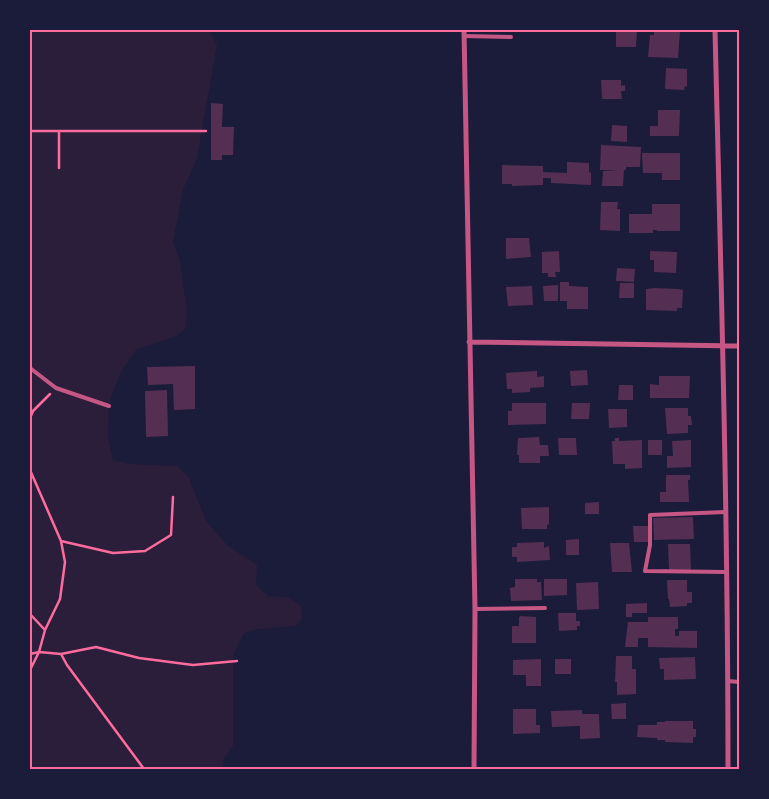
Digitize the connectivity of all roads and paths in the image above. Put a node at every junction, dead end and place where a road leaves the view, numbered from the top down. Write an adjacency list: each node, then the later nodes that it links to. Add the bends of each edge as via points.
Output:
1 (715, 30): 9 (street)
2 (464, 33): 3 (lane); 8 (street)
3 (511, 37)
4 (30, 131): 5 (path)
5 (58, 131): 6 (path); 7 (path)
6 (206, 131)
7 (59, 168)
8 (470, 342): 9 (street); 21 (street)
9 (722, 346): 10 (street); 17 (street)
10 (739, 346)
11 (30, 368): 12 (lane)
12 (56, 388): 13 (lane); 14 (path)
13 (109, 406)
14 (30, 418)
15 (30, 470): 18 (path)
16 (172, 497): 18 (path, via 171,535 145,551 113,553)
17 (725, 512): 19 (street); 19 (lane, via 650,515 650,545 645,571)
18 (61, 541): 23 (path, via 65,562 60,599)
19 (726, 572): 29 (street)
20 (545, 608): 21 (lane)
21 (475, 609): 32 (street)
22 (30, 614): 23 (path)
23 (45, 630): 24 (path)
24 (39, 652): 25 (path); 26 (path); 28 (path)
25 (30, 654)
26 (61, 654): 27 (path, via 96,647 139,658 193,665); 31 (path)
27 (237, 661)
28 (30, 670)
29 (728, 681): 30 (lane); 33 (street)
30 (739, 682)
31 (144, 769)
32 (474, 769)
33 (728, 769)

